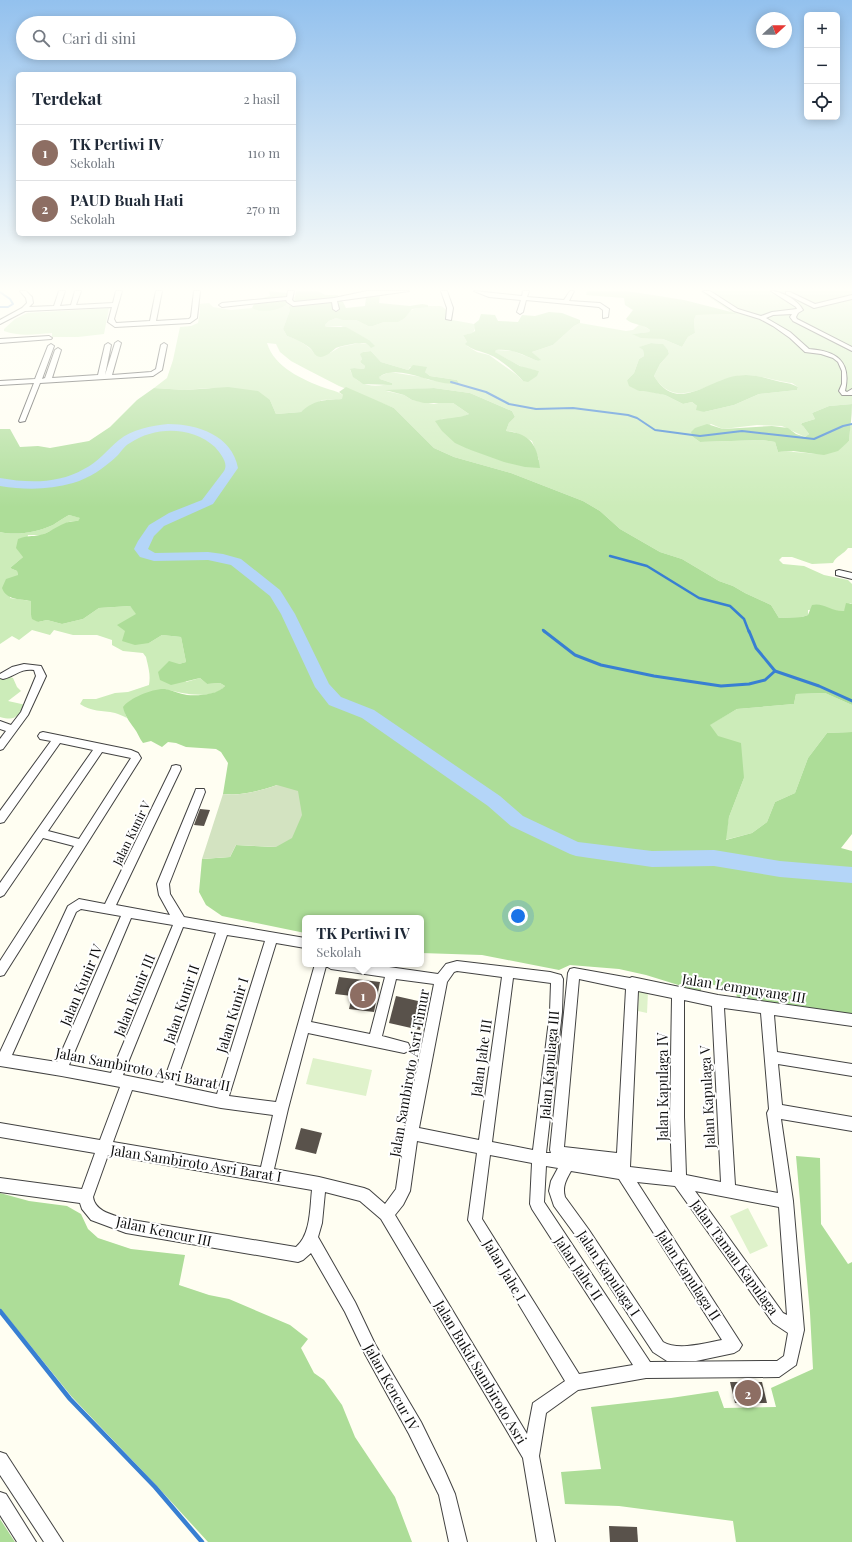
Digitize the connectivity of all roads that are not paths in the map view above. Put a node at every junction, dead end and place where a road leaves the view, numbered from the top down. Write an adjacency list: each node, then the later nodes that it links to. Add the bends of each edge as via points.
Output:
1 (44, 363): 8 (street)
2 (54, 363): 9 (street)
3 (106, 363): 7 (street)
4 (110, 363): 7 (street)
5 (160, 363): 7 (street, via 157,372 148,375)
6 (842, 363): 11 (street, via 845,367 846,383 842,391 844,394)
7 (104, 378): 9 (street)
8 (37, 380): 9 (street); 10 (street); 12 (street)
9 (48, 380)
10 (0, 383)
11 (851, 393)
12 (22, 421)
13 (839, 573): 14 (street)
14 (852, 576)
15 (2, 676): 17 (street, via 14,668 27,665 38,668 41,676 25,712)
16 (0, 725): 17 (street)
17 (13, 728): 20 (street)
18 (43, 736): 19 (street)
19 (58, 739): 21 (street); 24 (street)
20 (0, 746)
21 (99, 748): 25 (street); 26 (street, via 131,754 136,758)
22 (176, 768): 28 (street, Jalan Kunir V)
23 (200, 792): 30 (street, via 163,884 165,895)
24 (0, 819)
25 (40, 833): 26 (street); 27 (street)
26 (82, 844): 36 (street)
27 (0, 892)
28 (109, 908): 29 (street); 49 (street, via 81,903 74,907)
29 (128, 912): 30 (street); 50 (street, Jalan Kunir IV)
30 (180, 921): 31 (street); 52 (street, Jalan Kunir III)
31 (223, 929): 32 (street); 53 (street, Jalan Kunir II)
32 (272, 937): 33 (street); 54 (street, Jalan Kunir I)
33 (302, 942)
34 (320, 967): 45 (street)
35 (351, 967): 37 (street)
36 (0, 971)
37 (392, 973): 39 (street); 46 (street)
38 (508, 973): 39 (street, Jalan Sambiroto Asri Timur, via 457,966 450,968); 60 (street, Jalan Jahe III); 62 (street, Jalan Sambiroto Asri Timur, via 556,979 556,1012)
39 (441, 980): 59 (street, Jalan Sambiroto Asri Timur)
40 (632, 984): 41 (street, Jalan Lempuyang III); 64 (street); 64 (street, Jalan Kapulaga III, via 574,974 557,1150 558,1153)
41 (678, 993): 42 (street, Jalan Lempuyang III); 66 (street, Jalan Kapulaga IV)
42 (718, 1001): 43 (street, Jalan Lempuyang III); 69 (street, Jalan Kapulaga V)
43 (767, 1008): 44 (street, Jalan Lempuyang III); 48 (street)
44 (852, 1020)
45 (304, 1026): 46 (street); 55 (street)
46 (374, 1041): 47 (street)
47 (404, 1047)
48 (772, 1057): 51 (street); 56 (street)
49 (2, 1060): 50 (street, Jalan Sambiroto Asri Barat II)
50 (61, 1069): 52 (street, Jalan Sambiroto Asri Barat II)
51 (852, 1070)
52 (122, 1082): 53 (street, Jalan Sambiroto Asri Barat II); 61 (street)
53 (166, 1090): 54 (street, Jalan Sambiroto Asri Barat II)
54 (221, 1101): 55 (street, Jalan Sambiroto Asri Barat II)
55 (281, 1109): 65 (street)
56 (776, 1111): 57 (street); 71 (street, via 774,1113)
57 (852, 1124)
58 (0, 1130): 61 (street, Jalan Sambiroto Asri Barat I)
59 (411, 1133): 60 (street); 72 (street, Jalan Sambiroto Asri Timur, via 403,1191)
60 (484, 1147): 62 (street); 77 (street, Jalan Jahe I, via 475,1220)
61 (104, 1148): 65 (street, Jalan Sambiroto Asri Barat I); 70 (street)
62 (539, 1158): 63 (street); 76 (street, Jalan Jahe II, via 537,1204)
63 (568, 1163): 64 (street); 75 (street, Jalan Kapulaga I, via 558,1181 556,1191 559,1201 658,1347 667,1353)
64 (623, 1167): 66 (street); 75 (street, Jalan Kapulaga II, via 734,1346)
65 (266, 1174): 67 (street, Jalan Sambiroto Asri Barat I)
66 (679, 1180): 69 (street); 74 (street, Jalan Taman Kapulaga, via 778,1318)
67 (320, 1184): 72 (street, Jalan Sambiroto Asri Barat I, via 364,1195); 73 (street)
68 (0, 1185): 70 (street)
69 (728, 1191): 71 (street)
70 (86, 1197): 73 (street, Jalan Kencur III, via 87,1204 96,1215 126,1226 295,1255 302,1253)
71 (786, 1201): 74 (street)
72 (386, 1214): 78 (street, Jalan Bukit Sambiroto Asri)
73 (311, 1239): 83 (street, Jalan Kencur IV, via 350,1307 438,1475 447,1494)
74 (796, 1330): 76 (street, via 791,1360 779,1369)
75 (696, 1353)
76 (646, 1370): 77 (street)
77 (575, 1383): 78 (street, via 539,1409)
78 (530, 1456): 84 (street, Jalan Bukit Sambiroto Asri)
79 (0, 1460): 82 (street)
80 (0, 1500): 81 (street)
81 (27, 1542)
82 (54, 1542)
83 (458, 1542)
84 (546, 1542)

